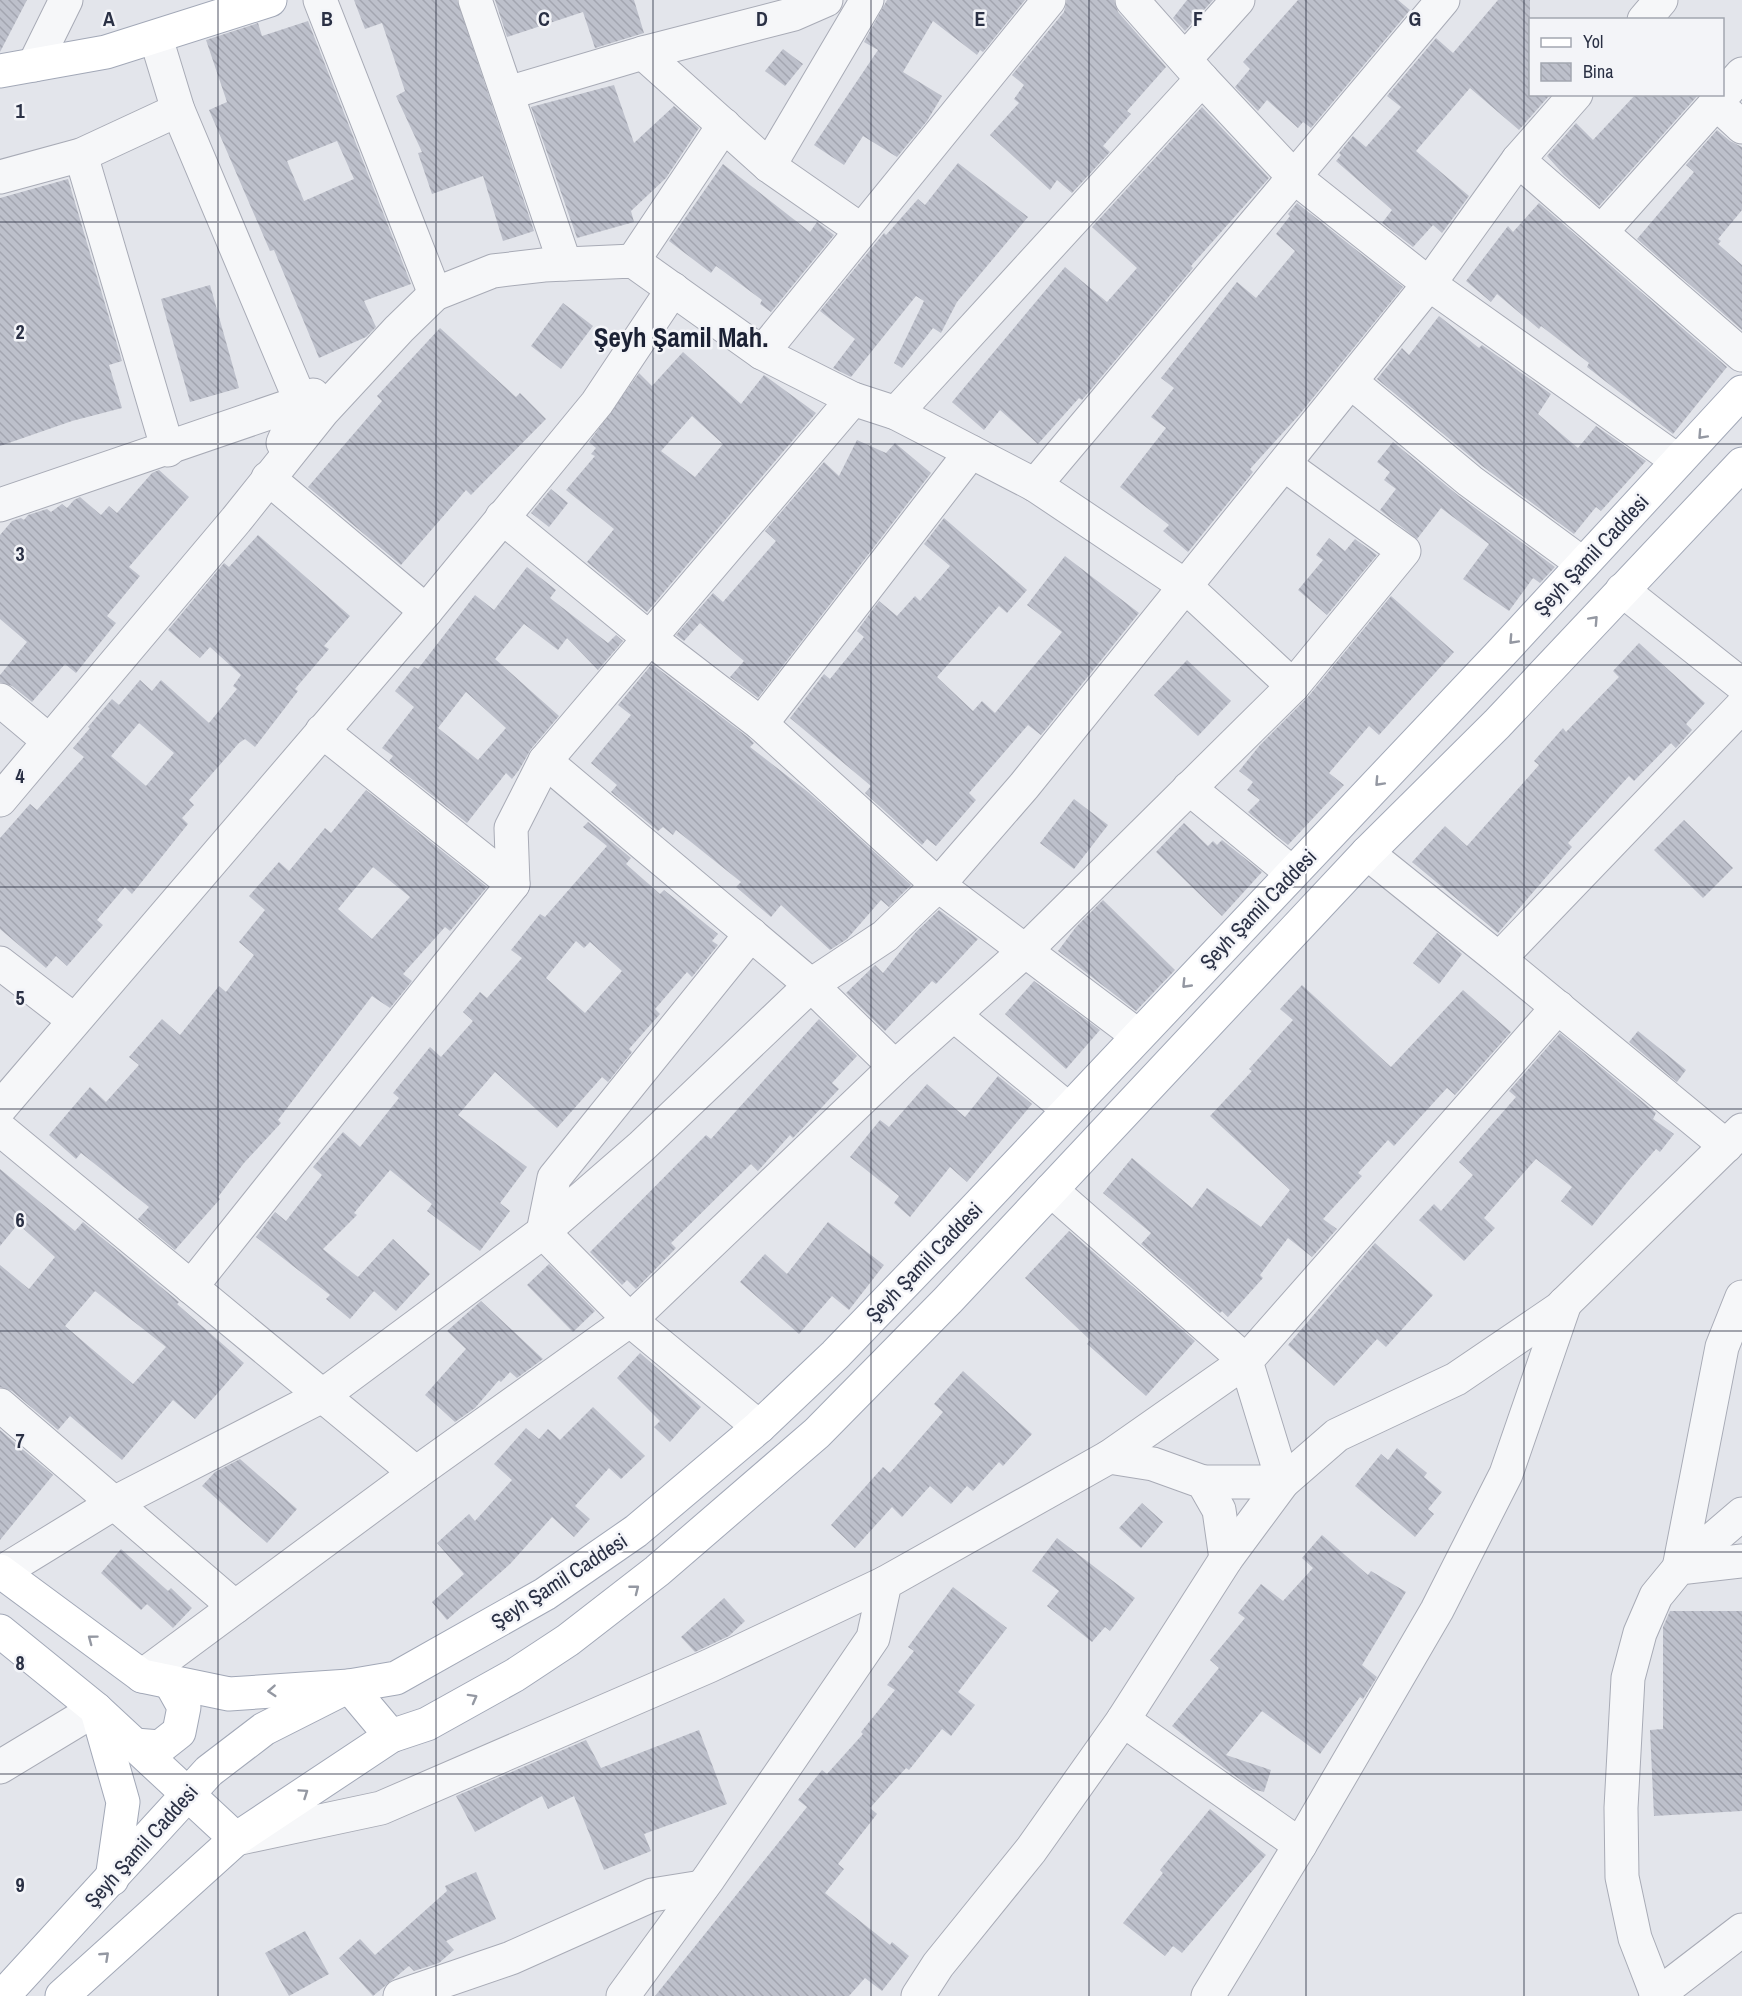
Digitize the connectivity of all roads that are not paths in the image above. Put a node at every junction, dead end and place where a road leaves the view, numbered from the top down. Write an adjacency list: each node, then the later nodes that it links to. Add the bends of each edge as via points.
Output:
1 (66, 0): 17 (street)
2 (270, 0): 12 (main road)
3 (320, 0): 40 (street)
4 (475, 0): 21 (street)
5 (826, 0): 13 (street)
6 (867, 0): 31 (street)
7 (1049, 0): 34 (street)
8 (1132, 0): 18 (street)
9 (1238, 0): 18 (street)
10 (1443, 0): 32 (street)
11 (1661, 0): 14 (street)
12 (229, 7): 15 (main road)
13 (792, 7): 16 (street)
14 (1646, 18)
15 (156, 38): 17 (main road); 26 (street)
16 (643, 53): 21 (street); 27 (street)
17 (34, 65): 19 (main road)
18 (1193, 69): 32 (street); 48 (street)
19 (0, 71)
20 (1742, 74): 22 (street)
21 (508, 93): 37 (street)
22 (1724, 94)
23 (1574, 96): 30 (street)
24 (1722, 96): 25 (street)
25 (1716, 103): 28 (street); 35 (street)
26 (178, 110): 29 (street); 47 (street)
27 (724, 125): 31 (street); 36 (street)
28 (1742, 127)
29 (81, 155): 33 (street); 49 (street)
30 (1518, 160): 35 (street); 38 (street)
31 (770, 165): 34 (street)
32 (1293, 176): 38 (street); 55 (street)
33 (0, 177)
34 (861, 230): 41 (street)
35 (1602, 231): 42 (street)
36 (633, 261): 37 (street); 39 (street)
37 (565, 264): 40 (street, via 494,271)
38 (1429, 284): 44 (street); 51 (street)
39 (673, 289): 41 (street); 57 (street, via 597,403)
40 (435, 294): 43 (street)
41 (762, 353): 46 (street)
42 (1742, 355)
43 (370, 360): 47 (street); 54 (street)
44 (1351, 382): 53 (street); 58 (street, via 1470,481)
45 (1742, 392): 51 (main road, Şeyh Şamil Caddesi, one-way to 51)
46 (853, 399): 48 (street); 62 (street)
47 (302, 402): 49 (street); 54 (street)
48 (896, 413): 50 (street)
49 (168, 450): 56 (street)
50 (971, 452): 55 (street); 67 (street)
51 (1678, 461): 58 (main road, Şeyh Şamil Caddesi)
52 (1742, 464): 60 (main road, Şeyh Şamil Caddesi)
53 (1285, 465): 59 (street); 64 (street, via 1404,551)
54 (268, 477): 61 (street); 69 (street)
55 (1035, 485): 59 (street)
56 (0, 505)
57 (502, 517): 61 (street); 62 (street)
58 (1583, 564): 74 (main road, Şeyh Şamil Caddesi, one-way to 74)
59 (1184, 585): 64 (street); 76 (street, via 1024,786)
60 (1622, 590): 63 (street); 73 (main road, Şeyh Şamil Caddesi, one-way to 60, via 1497,724)
61 (426, 611): 68 (street)
62 (649, 638): 67 (street); 70 (street)
63 (1742, 685)
64 (1293, 686): 71 (street)
65 (0, 700): 69 (street)
66 (1742, 706): 79 (street)
67 (761, 724): 76 (street)
68 (322, 731): 75 (street); 84 (street)
69 (49, 741): 72 (street)
70 (545, 761): 75 (street, via 511,828); 77 (street)
71 (1189, 788): 74 (street); 78 (street)
72 (0, 800)
73 (1367, 853): 79 (street); 91 (main road, Şeyh Şamil Caddesi)
74 (1292, 873): 85 (main road, Şeyh Şamil Caddesi, one-way to 85)
75 (513, 884): 93 (street)
76 (938, 885): 78 (street); 81 (street, via 885,936)
77 (751, 934): 81 (street); 92 (street, via 554,1178)
78 (1026, 950): 83 (street); 85 (street)
79 (1499, 959): 82 (street)
80 (0, 963): 84 (street)
81 (811, 985): 86 (street); 92 (street, via 642,1146)
82 (1558, 1007): 90 (street); 97 (street)
83 (954, 1015): 86 (street); 88 (street)
84 (74, 1020): 87 (street)
85 (1137, 1035): 88 (main road, Şeyh Şamil Caddesi)
86 (895, 1067): 96 (street)
87 (0, 1108)
88 (1068, 1109): 100 (main road, Şeyh Şamil Caddesi, via 868,1321)
89 (0, 1129): 93 (street)
90 (1734, 1138): 95 (street)
91 (1051, 1190): 97 (street); 118 (main road, Şeyh Şamil Caddesi, one-way to 91, via 427,1724 515,1675 657,1572 817,1433)
92 (543, 1232): 96 (street); 98 (street)
93 (191, 1287): 98 (street)
94 (1742, 1297): 109 (street, via 1722,1347)
95 (1565, 1303): 104 (street, via 1456,1379 1337,1435); 123 (street, via 1506,1474 1437,1610)
96 (630, 1320): 100 (street); 102 (street)
97 (1246, 1361): 101 (street); 104 (street)
98 (322, 1396): 102 (street); 105 (street)
99 (0, 1405): 105 (street)
100 (759, 1427): 115 (main road, Şeyh Şamil Caddesi, via 636,1531 545,1594 396,1678)
101 (1109, 1457): 103 (street, via 1153,1464); 111 (street)
102 (416, 1473): 112 (street)
103 (1203, 1482): 104 (street); 107 (street, via 1219,1510)
104 (1283, 1482): 107 (street)
105 (116, 1502): 110 (street); 112 (street)
106 (1742, 1514): 109 (street)
107 (1226, 1559): 117 (street)
108 (1742, 1561): 109 (street)
109 (1679, 1568): 133 (street, via 1656,1596 1640,1633 1628,1678 1621,1808 1622,1876 1635,1938)
110 (1, 1572): 114 (main road, one-way to 110)
111 (885, 1583): 122 (street, via 709,1666 381,1808); 125 (street, via 873,1638)
112 (235, 1607): 114 (street)
113 (0, 1632): 116 (main road)
114 (156, 1679): 115 (main road, one-way to 114, via 229,1694); 119 (main road, via 184,1707 179,1732 160,1747)
115 (349, 1686): 118 (main road); 121 (main road, Şeyh Şamil Caddesi, via 264,1729 209,1772)
116 (96, 1709): 119 (main road); 120 (street); 124 (main road, via 123,1802)
117 (1123, 1720): 123 (street); 131 (street, via 1031,1850 938,1965)
118 (391, 1736): 122 (main road, Şeyh Şamil Caddesi, one-way to 118)
119 (135, 1745): 121 (main road)
120 (0, 1767)
121 (188, 1794): 122 (main road); 124 (main road, Şeyh Şamil Caddesi)
122 (236, 1839): 128 (main road, Şeyh Şamil Caddesi, one-way to 122)
123 (1300, 1845): 132 (street)
124 (112, 1879): 127 (main road, Şeyh Şamil Caddesi)
125 (702, 1887): 129 (street, via 652,1895 512,1958); 130 (street)
126 (1742, 1930): 133 (street)
127 (3, 1996)
128 (62, 1996)
129 (400, 1996)
130 (623, 1996)
131 (918, 1996)
132 (1208, 1996)
133 (1656, 1996)

